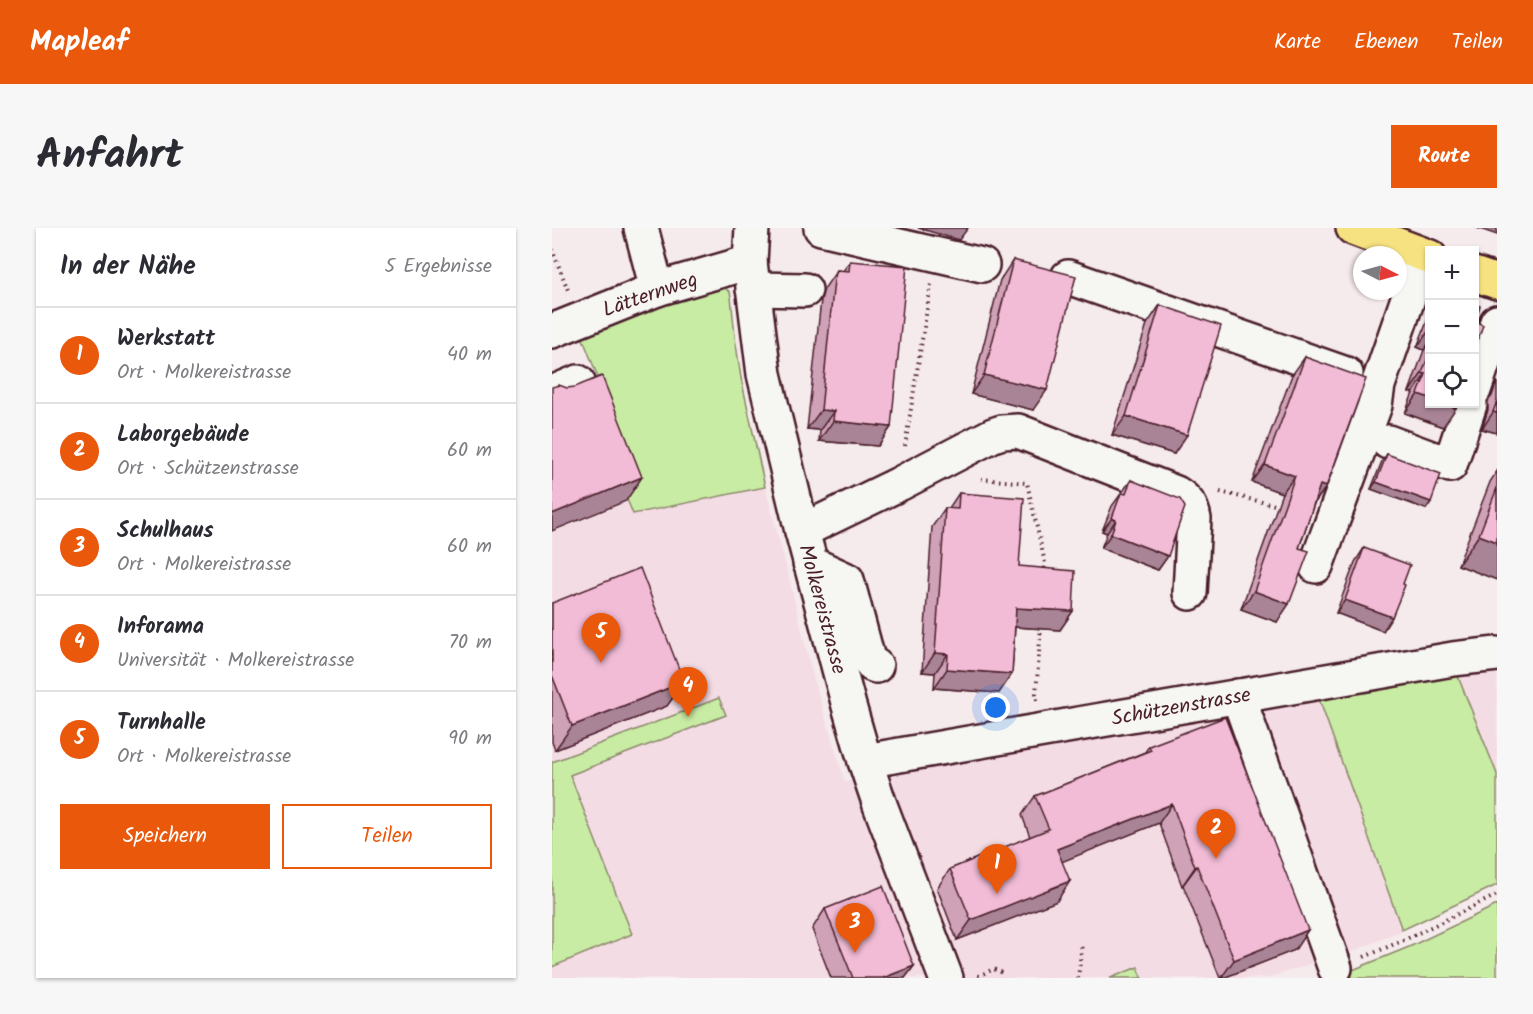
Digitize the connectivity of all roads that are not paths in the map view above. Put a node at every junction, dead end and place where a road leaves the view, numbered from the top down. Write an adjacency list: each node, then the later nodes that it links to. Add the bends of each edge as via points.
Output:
1 (642, 228): 12 (street)
2 (752, 228): 8 (street, Molkereistrasse)
3 (821, 228): 7 (street)
4 (1353, 228): 5 (main road)
5 (1425, 256)
6 (1425, 259): 17 (street)
7 (982, 265)
8 (751, 276): 12 (street, Lätternweg); 13 (street, Lätternweg); 20 (street, Molkereistrasse, via 764,374)
9 (1479, 276): 11 (main road)
10 (1068, 277): 17 (street)
11 (1497, 282)
12 (657, 289): 15 (street, Lätternweg)
13 (805, 290)
14 (1497, 322): 16 (street)
15 (566, 325)
16 (1479, 375)
17 (1378, 385): 22 (street, via 1375,405)
18 (1469, 408): 19 (street, via 1450,465)
19 (1388, 442)
20 (802, 531): 21 (street, Molkereistrasse); 23 (street, via 993,435 1026,433 1185,498 1194,519)
21 (810, 563): 25 (street, via 848,580 868,659); 27 (street, Molkereistrasse)
22 (1316, 566)
23 (1190, 593)
24 (1497, 654): 26 (street, Schützenstrasse)
25 (876, 666)
26 (1238, 696): 27 (street, Schützenstrasse); 28 (street)
27 (865, 761): 29 (street, Molkereistrasse)
28 (1335, 968)
29 (946, 978)

